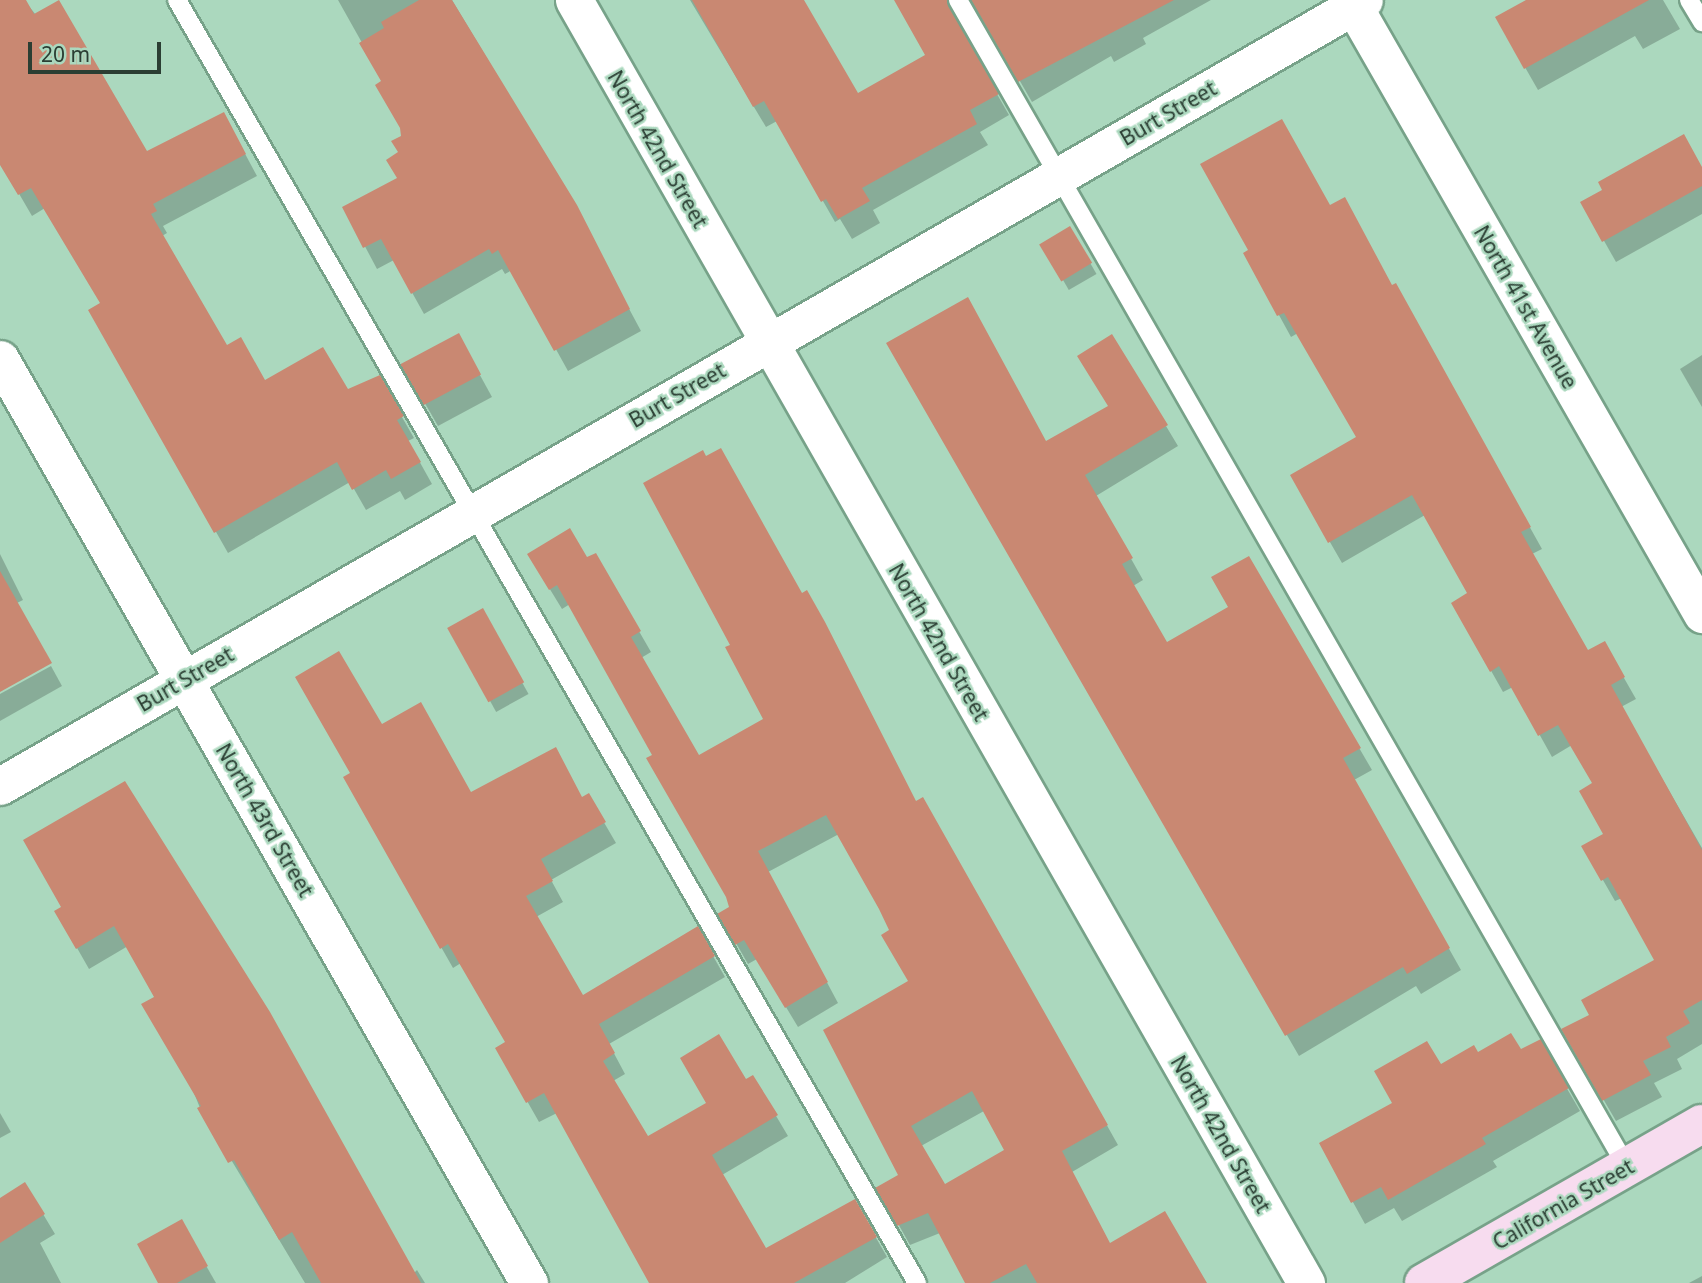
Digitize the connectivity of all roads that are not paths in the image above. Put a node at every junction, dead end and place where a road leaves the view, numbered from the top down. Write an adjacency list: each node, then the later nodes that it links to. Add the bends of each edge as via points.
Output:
1 (177, 0): 10 (lane)
2 (573, 0): 8 (street, North 42nd Street)
3 (958, 0): 7 (lane)
4 (1689, 0): 6 (lane)
5 (1356, 2): 7 (street, Burt Street); 11 (street, North 41st Avenue)
6 (1702, 22)
7 (1058, 176): 8 (street, Burt Street); 15 (lane)
8 (768, 343): 10 (street, Burt Street); 18 (street, North 42nd Street)
9 (0, 359): 12 (street, North 43rd Street)
10 (473, 512): 12 (street, Burt Street); 17 (lane)
11 (1702, 614)
12 (184, 679): 13 (street, Burt Street); 16 (street, North 43rd Street)
13 (0, 786)
14 (1702, 1124): 15 (street, California Street)
15 (1627, 1167): 19 (street, California Street)
16 (529, 1283)
17 (917, 1283)
18 (1306, 1283)
19 (1424, 1283)

